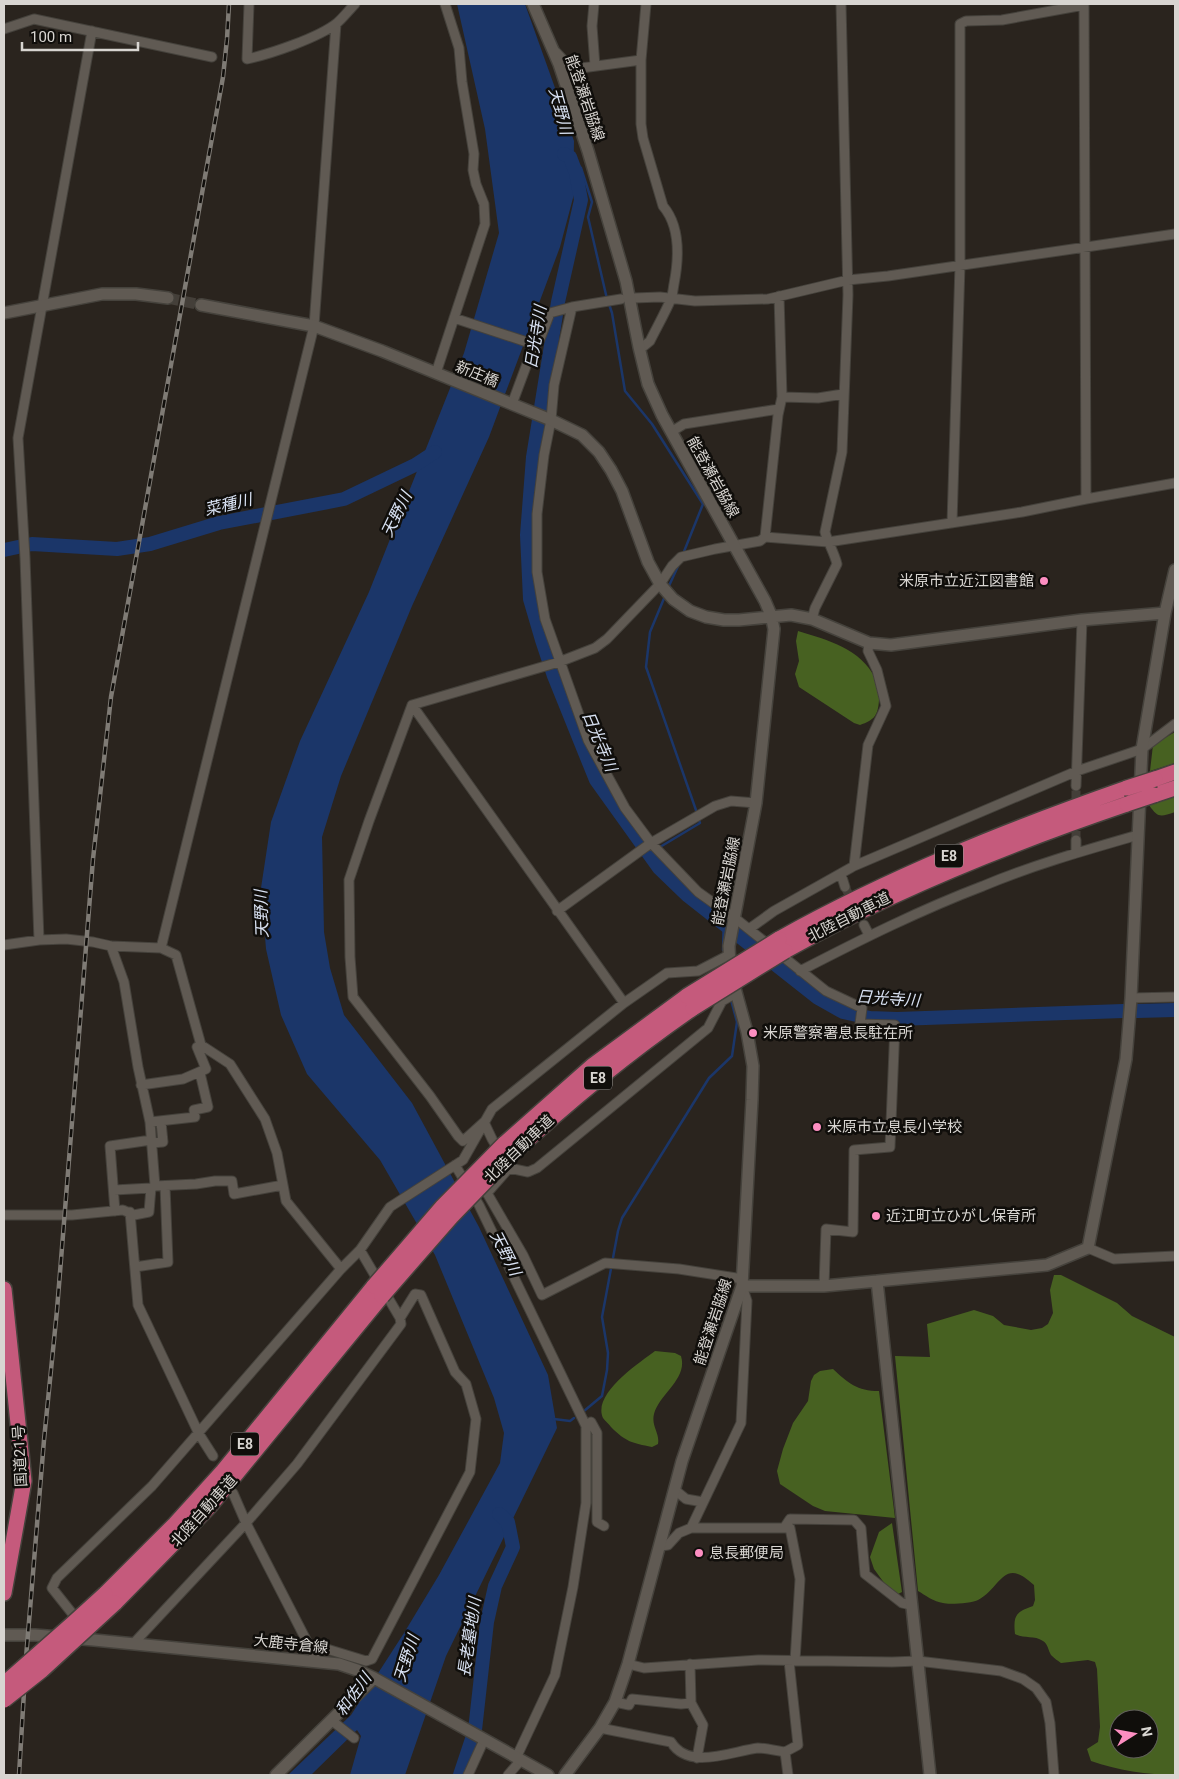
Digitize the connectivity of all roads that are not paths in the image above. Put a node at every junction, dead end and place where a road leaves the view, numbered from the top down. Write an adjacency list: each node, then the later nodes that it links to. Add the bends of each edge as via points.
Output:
1 (249, 4): 9 (street, via 247,59 302,41)
2 (355, 4): 9 (street)
3 (445, 4): 29 (street, via 459,48 474,154 473,170 484,204 485,224)
4 (534, 4): 12 (street, 能登瀬岩脇線)
5 (594, 4): 15 (street)
6 (646, 4): 14 (street)
7 (841, 4): 19 (street)
8 (1084, 4): 17 (street); 18 (street, via 1002,20 960,24)
9 (336, 24): 30 (street)
10 (4, 28): 11 (street, via 34,19)
11 (92, 30): 13 (street); 25 (street)
12 (552, 49): 15 (street, via 574,69); 32 (street, 能登瀬岩脇線, via 588,151 623,272)
13 (212, 58)
14 (640, 60): 15 (street); 23 (street, via 643,138 663,206 674,229 678,252)
15 (595, 66)
16 (1175, 234): 17 (street)
17 (1085, 248): 18 (street); 41 (street)
18 (960, 266): 19 (street); 42 (street)
19 (848, 280): 20 (street); 34 (street)
20 (779, 296): 23 (street, via 695,301); 35 (street)
21 (168, 298): 25 (street, via 102,294)
22 (634, 298): 23 (street)
23 (672, 298): 32 (street, via 650,340)
24 (621, 299): 27 (street)
25 (42, 304): 28 (street); 74 (street, via 18,438)
26 (201, 305): 30 (street, 新庄橋)
27 (570, 308): 31 (street, via 550,312); 38 (street)
28 (4, 313)
29 (454, 318): 31 (street); 33 (street)
30 (314, 326): 33 (street, 新庄橋); 78 (street)
31 (536, 345): 36 (street)
32 (639, 347): 39 (street, 能登瀬岩脇線, via 648,384)
33 (439, 375): 36 (street, 新庄橋)
34 (843, 394): 35 (street); 44 (street, via 842,452 825,532)
35 (782, 398): 37 (street)
36 (511, 404): 38 (street, 新庄橋)
37 (780, 409): 39 (street, via 684,424); 43 (street)
38 (548, 419): 47 (street, 新庄橋, via 582,435 599,452 622,492 648,562); 53 (street, via 537,514 537,572 545,619)
39 (671, 432): 45 (street, 能登瀬岩脇線)
40 (1175, 483): 41 (street)
41 (1086, 499): 42 (street)
42 (952, 523): 44 (street)
43 (765, 537): 44 (street); 45 (street, via 760,541)
44 (828, 542): 50 (street, via 837,564)
45 (734, 545): 47 (street, via 681,557); 49 (street, 能登瀬岩脇線)
46 (1175, 570): 48 (street)
47 (660, 584): 49 (street, 新庄橋, via 673,599 706,617 739,620); 53 (street, via 595,648)
48 (1166, 612): 51 (street); 56 (street)
49 (772, 615): 50 (street, 新庄橋); 61 (street, 能登瀬岩脇線, via 774,629)
50 (812, 619): 52 (street, 新庄橋)
51 (1082, 620): 52 (street, via 891,644); 57 (street)
52 (869, 643): 66 (street, via 868,651 877,670 886,706 868,744)
53 (558, 662): 54 (street); 64 (street, via 588,740 625,808)
54 (412, 705): 69 (street); 90 (street, via 349,880 353,997 462,1141)
55 (1175, 724): 56 (street)
56 (1142, 749): 57 (street); 62 (street)
57 (1077, 771): 59 (street); 66 (street)
58 (1175, 772): 76 (highway, 北陸自動車道 / E8, bridge, via 933,862 848,902)
59 (1076, 786)
60 (1175, 788): 76 (highway, 北陸自動車道 / E8, bridge, via 946,871)
61 (756, 803): 64 (street, via 731,801 715,806); 70 (street, 能登瀬岩脇線)
62 (1138, 834): 65 (street); 83 (street)
63 (1076, 840): 65 (street)
64 (651, 843): 69 (street); 70 (street, via 698,892)
65 (1076, 853): 73 (street, via 983,885)
66 (854, 866): 67 (street)
67 (841, 874): 68 (street); 72 (street, via 774,911)
68 (845, 887)
69 (557, 911): 84 (street)
70 (734, 920): 72 (street); 79 (street, 能登瀬岩脇線)
71 (864, 925): 73 (street)
72 (749, 929): 80 (street)
73 (869, 935): 80 (street)
74 (39, 940): 75 (street); 77 (street, via 66,939)
75 (4, 945)
76 (782, 945): 92 (highway, 北陸自動車道 / E8, bridge, via 592,1066 530,1119)
77 (111, 946): 78 (street); 87 (street, via 124,982)
78 (162, 948): 85 (street, via 176,956)
79 (729, 955): 81 (street, 能登瀬岩脇線); 84 (street, via 698,971 667,973)
80 (800, 971): 108 (street, via 826,991 862,1008 860,1024 896,1025 890,1148 854,1150 853,1232 826,1229)
81 (736, 993): 92 (street, via 722,1001 708,1028 537,1168 528,1172); 107 (street, 能登瀬岩脇線, via 751,1051 753,1074)
82 (1175, 997): 83 (street)
83 (1131, 998): 101 (street, via 1126,1059)
84 (624, 1003): 90 (street, via 492,1109)
85 (200, 1045): 86 (street, via 196,1046 206,1069); 95 (street, via 230,1064 265,1119 277,1153)
86 (200, 1073): 87 (street); 89 (street, via 208,1107 194,1110 195,1118)
87 (142, 1085): 88 (street)
88 (150, 1122): 89 (street); 91 (street)
89 (161, 1122): 91 (street, via 163,1142)
90 (484, 1122): 92 (street, via 492,1139); 93 (street, via 463,1160)
91 (152, 1141): 96 (street); 97 (street, via 110,1146)
92 (508, 1156): 107 (street, via 487,1192 542,1295 605,1263 680,1269); 110 (highway, 北陸自動車道 / E8, bridge, via 444,1206)
93 (455, 1165): 102 (street, via 390,1207); 112 (street, via 479,1205)
94 (165, 1186): 95 (street, via 232,1181 234,1194); 96 (street); 104 (street, via 168,1262)
95 (283, 1186): 105 (street, via 286,1201)
96 (153, 1187): 97 (street); 99 (street, via 149,1212 134,1215)
97 (114, 1190): 98 (street)
98 (115, 1210): 99 (street); 100 (street, via 72,1215)
99 (130, 1212): 104 (street)
100 (4, 1214)
101 (1088, 1248): 103 (street, via 1114,1259); 106 (street, via 1047,1266)
102 (360, 1250): 105 (street); 111 (street)
103 (1175, 1256)
104 (135, 1267): 113 (street, via 138,1305)
105 (341, 1269): 113 (street)
106 (877, 1281): 108 (street); 125 (street)
107 (743, 1282): 108 (street); 115 (street, 能登瀬岩脇線); 117 (street, via 747,1301 741,1423)
108 (824, 1286)
109 (4, 1289): 123 (highway, 国道21号, via 24,1481)
110 (378, 1291): 124 (highway, 北陸自動車道 / E8, via 223,1471); 124 (highway, 北陸自動車道 / E8, via 214,1501 185,1532)
111 (400, 1318): 118 (street, via 400,1324 297,1464); 129 (street, via 416,1294 421,1295 455,1372 466,1384 476,1419 470,1472 372,1659 366,1661 317,1646)
112 (586, 1426): 119 (street, via 591,1422 597,1433 597,1522); 148 (street, via 586,1503 573,1587 555,1675)
113 (199, 1434): 114 (street); 127 (street, via 152,1486 57,1578 52,1588)
114 (214, 1456)
115 (675, 1490): 117 (street, via 686,1499); 122 (street, 能登瀬岩脇線)
116 (233, 1493): 118 (street)
117 (703, 1502): 120 (street)
118 (246, 1523): 128 (street); 129 (street)
119 (604, 1526)
120 (692, 1528): 121 (street); 122 (street, via 679,1533 668,1545)
121 (784, 1528): 125 (street, via 790,1519 854,1520 861,1528 865,1574 902,1603); 131 (street, via 790,1528 800,1579)
122 (661, 1546): 133 (street, 能登瀬岩脇線)
123 (4, 1593)
124 (107, 1596): 127 (highway, 北陸自動車道 / E8, bridge); 135 (highway); 137 (highway, 北陸自動車道 / E8, bridge)
125 (911, 1605): 132 (street)
126 (4, 1635): 127 (street, 大鹿寺倉線)
127 (88, 1637): 128 (street, 大鹿寺倉線); 138 (highway, 北陸自動車道 / E8, bridge); 141 (highway, bridge)
128 (133, 1644): 130 (street, 大鹿寺倉線)
129 (310, 1647): 130 (street)
130 (316, 1660): 136 (street, 大鹿寺倉線, via 339,1664)
131 (792, 1661): 132 (street); 134 (street); 146 (street, via 798,1745)
132 (918, 1661): 155 (street); 156 (street, via 1001,1671 1036,1688 1046,1702)
133 (628, 1664): 134 (street, via 644,1668); 139 (street, 能登瀬岩脇線)
134 (690, 1664): 140 (street)
135 (4, 1674)
136 (376, 1680): 142 (street); 145 (street, 大鹿寺倉線)
137 (4, 1684)
138 (4, 1700)
139 (614, 1702): 140 (street, via 629,1705 632,1699); 143 (street, 能登瀬岩脇線)
140 (691, 1703): 147 (street, via 703,1725)
141 (4, 1710)
142 (334, 1722): 144 (street); 149 (street)
143 (600, 1728): 147 (street, via 671,1742 676,1750); 153 (street, 能登瀬岩脇線)
144 (354, 1738)
145 (484, 1740): 148 (street, 大鹿寺倉線); 150 (street)
146 (785, 1752): 147 (street, via 759,1748); 154 (street)
147 (697, 1758)
148 (518, 1759): 151 (street); 152 (street, 大鹿寺倉線)
149 (276, 1775)
150 (468, 1775)
151 (508, 1775)
152 (548, 1775)
153 (565, 1775)
154 (788, 1775)
155 (930, 1775)
156 (1054, 1775)

